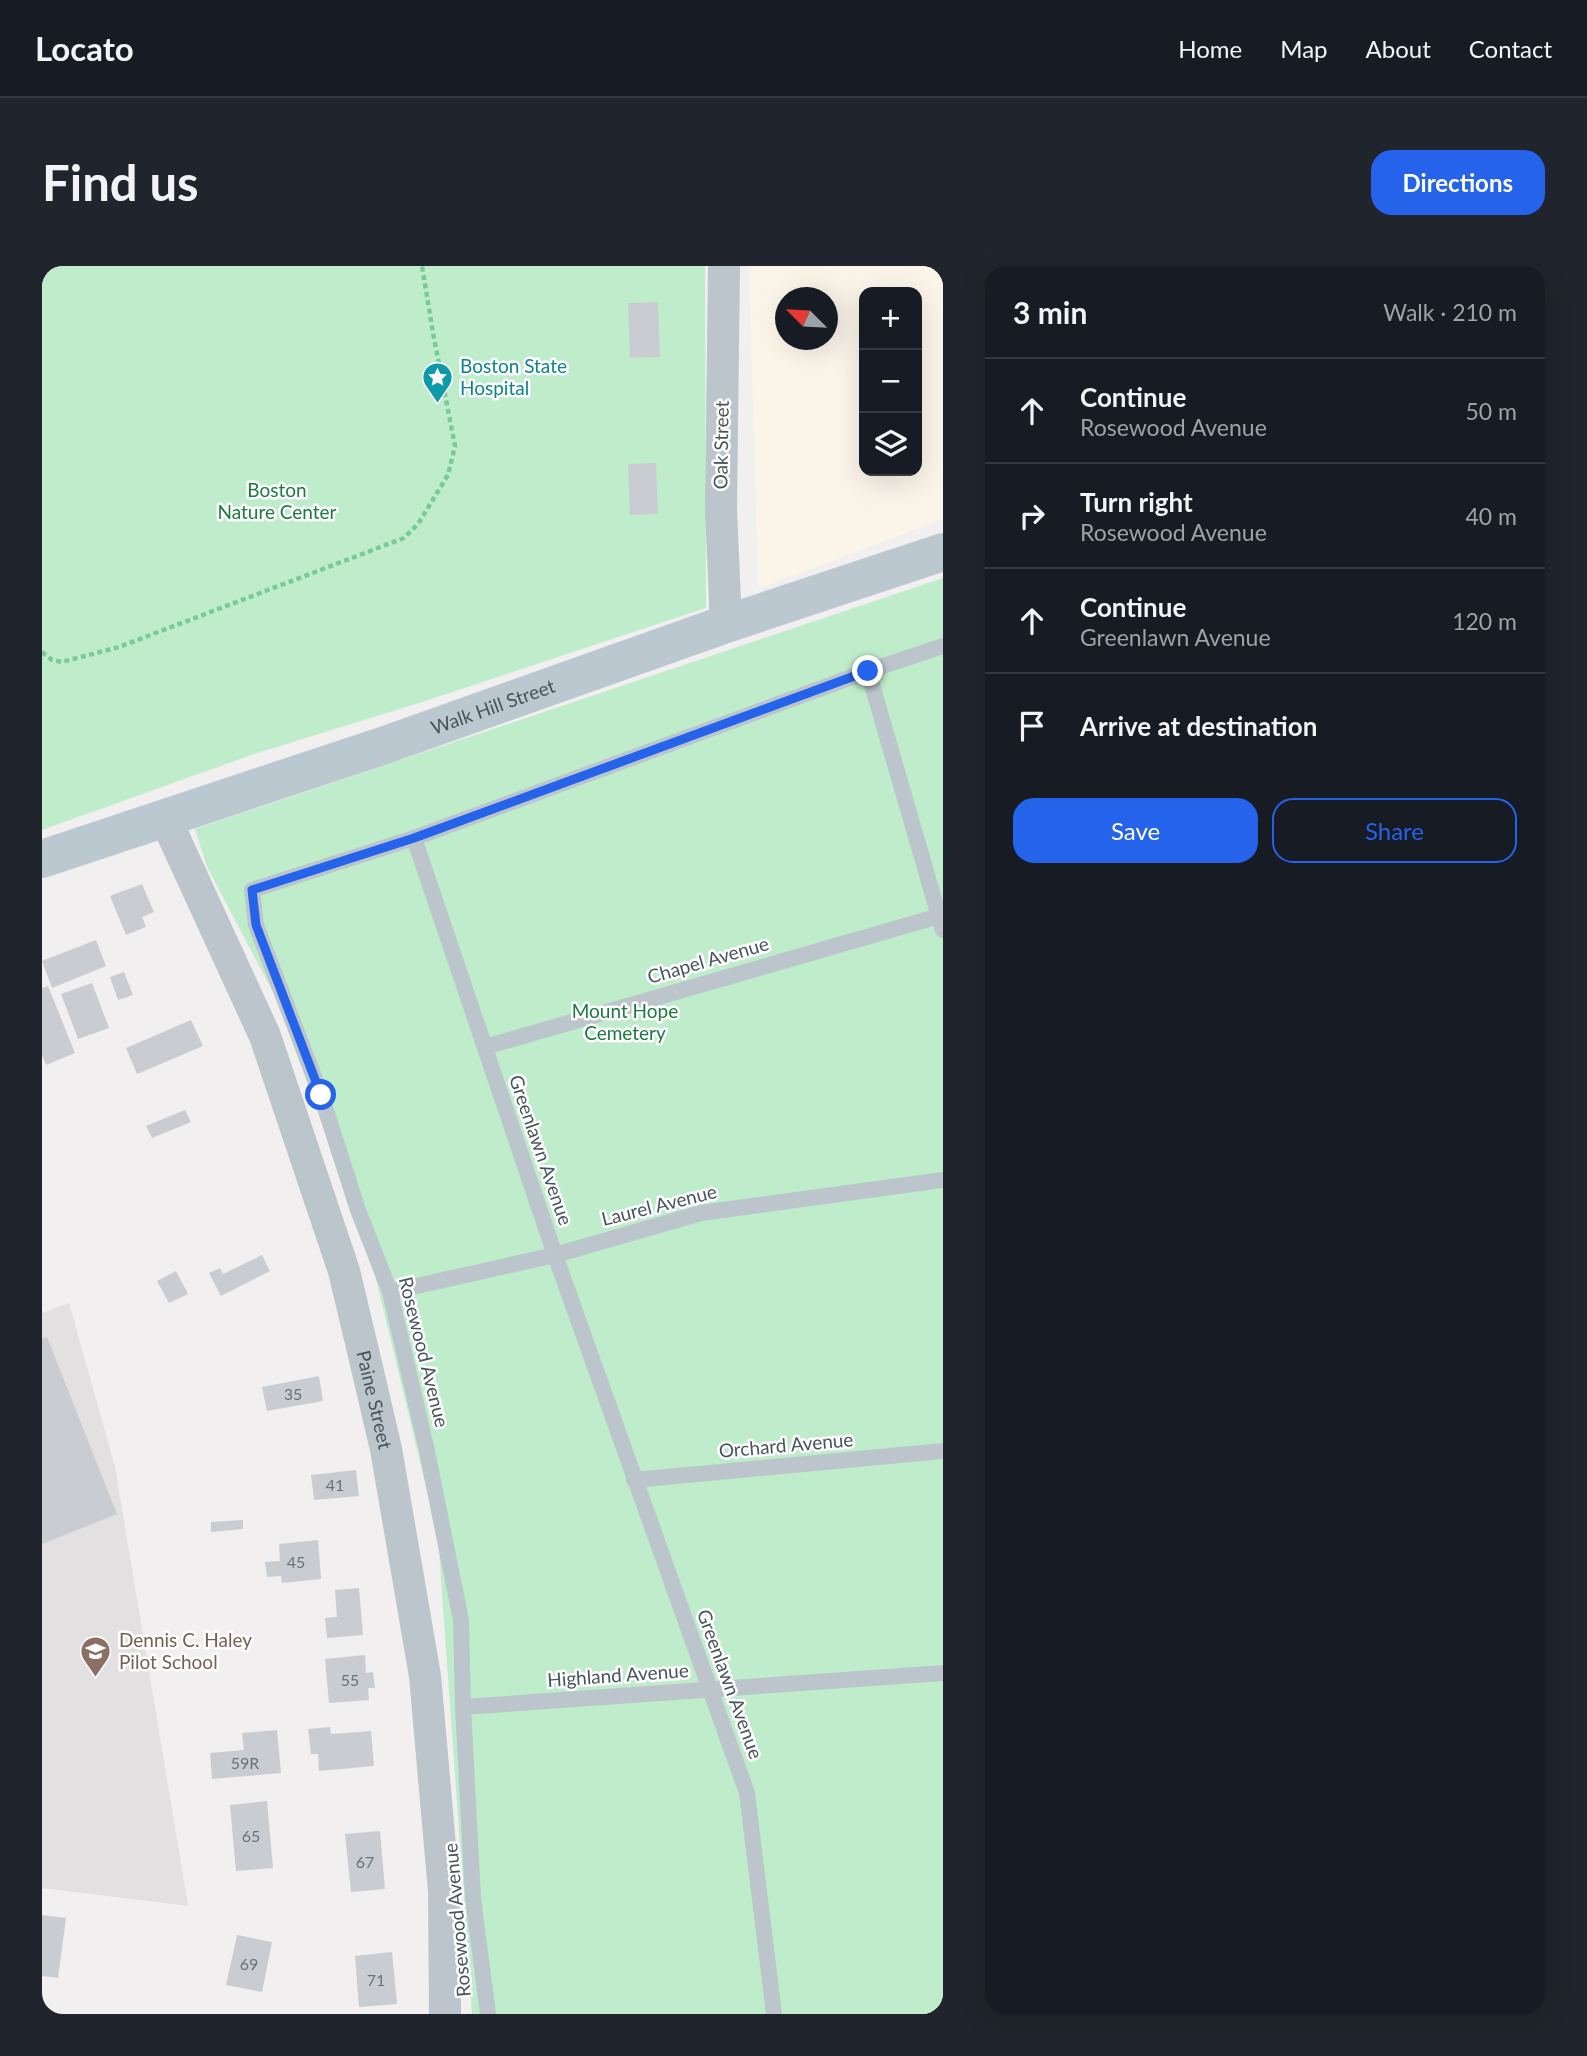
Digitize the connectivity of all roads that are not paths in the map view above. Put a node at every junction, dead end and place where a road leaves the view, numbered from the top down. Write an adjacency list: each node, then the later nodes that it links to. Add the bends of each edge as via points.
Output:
1 (724, 266): 3 (street, Oak Street, via 721,510)
2 (943, 552): 3 (main road, Walk Hill Street)
3 (726, 624): 6 (main road, Walk Hill Street)
4 (943, 646): 5 (lane)
5 (868, 671): 7 (lane); 9 (lane)
6 (164, 818): 8 (main road, Walk Hill Street); 19 (street, Paine Street, via 265,1036 347,1283 386,1449 425,1676 444,1891)
7 (414, 838): 10 (lane, Greenlawn Avenue); 13 (lane, Rosewood Avenue, via 252,890 256,925)
8 (42, 859)
9 (942, 920): 10 (lane, Chapel Avenue)
10 (485, 1047): 12 (lane, Greenlawn Avenue)
11 (943, 1180): 12 (lane, Laurel Avenue, via 701,1213)
12 (555, 1255): 13 (lane, Laurel Avenue); 15 (lane, Greenlawn Avenue)
13 (390, 1292): 18 (lane, Rosewood Avenue, via 461,1620)
14 (943, 1451): 15 (lane, Orchard Avenue)
15 (634, 1480): 17 (lane, Greenlawn Avenue)
16 (943, 1673): 17 (lane, Highland Avenue)
17 (710, 1690): 18 (lane, Highland Avenue); 21 (lane, Greenlawn Avenue, via 747,1793)
18 (463, 1707): 20 (lane, Rosewood Avenue, via 473,1898)
19 (445, 2014)
20 (488, 2014)
21 (774, 2014)

